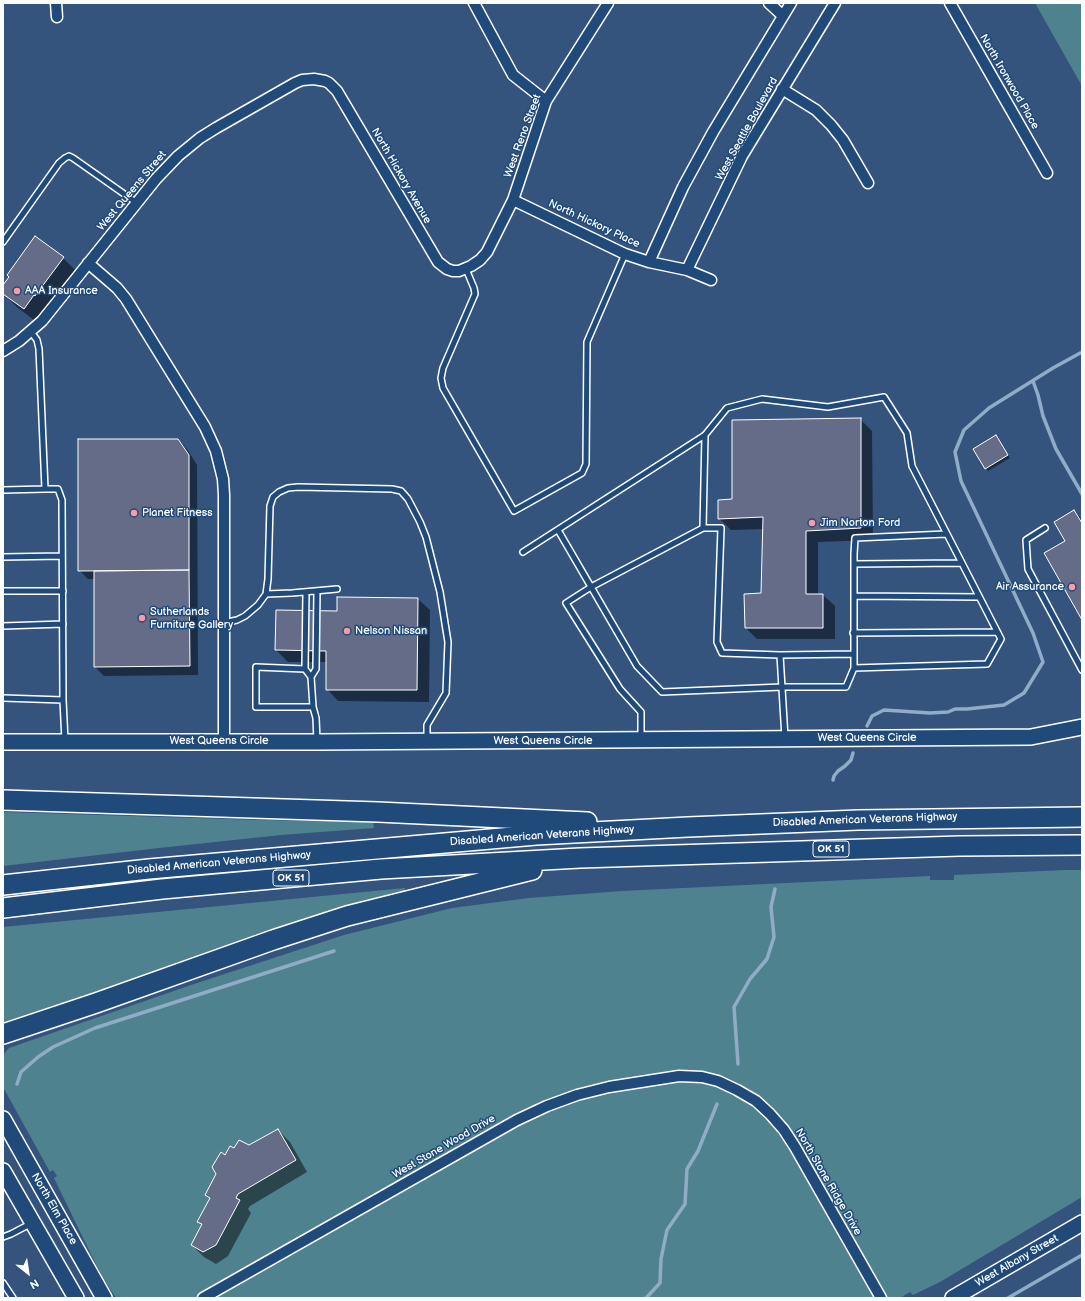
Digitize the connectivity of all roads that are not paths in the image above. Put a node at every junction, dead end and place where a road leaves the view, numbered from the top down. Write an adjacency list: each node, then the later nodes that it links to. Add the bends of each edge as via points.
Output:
1 (56, 3): 9 (street)
2 (474, 3): 12 (street, via 513,75)
3 (608, 3): 12 (street, West Reno Street)
4 (769, 3): 8 (street)
5 (791, 3): 8 (street)
6 (835, 3): 11 (street, West Seattle Boulevard)
7 (950, 3): 13 (street, North Ironwood Place)
8 (783, 16): 19 (street, via 713,132 683,188)
9 (57, 17)
10 (329, 83): 16 (street, West Queens Street, via 314,78 298,81 216,128 178,156); 21 (street, North Hickory Avenue, via 347,106 434,257 447,269)
11 (782, 89): 14 (street, via 816,110 831,125 843,140); 22 (street, West Seattle Boulevard, via 742,156)
12 (546, 101): 15 (street, West Reno Street)
13 (1047, 173)
14 (868, 183)
15 (513, 200): 18 (street, North Hickory Place); 21 (street, West Reno Street, via 487,252 480,260)
16 (137, 203): 17 (lane, via 69,156 59,163); 20 (street, West Queens Street)
17 (3, 242)
18 (626, 254): 19 (street, North Hickory Place); 21 (lane, via 587,342 586,464 582,473 514,511 444,388 441,378 475,294)
19 (649, 262): 22 (street, North Hickory Place)
20 (88, 263): 24 (street, West Queens Street); 47 (street, via 126,299 205,427 216,451 224,495)
21 (462, 270)
22 (687, 270): 23 (street, North Hickory Place)
23 (711, 280)
24 (31, 332): 25 (street, West Queens Street); 27 (lane, via 37,340 39,349)
25 (4, 348)
26 (705, 435): 29 (lane); 31 (lane); 32 (lane, via 728,408 762,400 828,406 884,397 907,432 912,466)
27 (45, 489): 28 (lane); 34 (lane, via 58,489 62,500)
28 (3, 490)
29 (703, 528): 38 (lane); 53 (lane, via 721,528 717,642 722,653)
30 (1045, 528): 56 (lane, via 1026,540 1028,569)
31 (558, 530): 33 (lane); 38 (lane)
32 (946, 534): 36 (lane); 37 (lane, via 855,538)
33 (523, 552)
34 (62, 556): 35 (lane); 40 (lane)
35 (3, 557)
36 (961, 563): 37 (lane); 46 (lane)
37 (854, 564): 45 (lane)
38 (591, 587): 58 (lane, via 637,666 662,692); 64 (lane, via 566,603 620,689 641,712)
39 (337, 589): 42 (lane)
40 (63, 590): 41 (lane); 48 (lane)
41 (3, 591)
42 (317, 591): 43 (lane); 57 (lane, via 316,669)
43 (306, 592): 44 (lane); 55 (lane)
44 (266, 594): 47 (lane, via 245,616); 67 (lane, via 270,506 279,492 298,487 401,491 408,499 426,537 440,592 448,642 446,692 427,725)
45 (854, 596): 46 (lane); 51 (lane)
46 (979, 597): 50 (lane)
47 (224, 623): 66 (street)
48 (63, 624): 49 (lane); 60 (lane)
49 (3, 626)
50 (997, 632): 51 (lane); 54 (lane, via 1001,639 987,664)
51 (854, 633): 52 (lane)
52 (853, 654): 53 (lane); 54 (lane)
53 (780, 655): 58 (lane)
54 (854, 668): 58 (lane, via 846,687)
55 (305, 669): 57 (lane); 61 (lane, via 256,667 256,707)
56 (1082, 670)
57 (311, 678): 61 (lane)
58 (782, 687): 63 (lane)
59 (3, 698): 60 (lane)
60 (63, 700): 65 (lane)
61 (313, 707): 69 (lane)
62 (1082, 727): 63 (street, West Queens Circle, via 1031,737)
63 (785, 739): 64 (street, West Queens Circle)
64 (642, 740): 67 (street, West Queens Circle)
65 (65, 741): 66 (street, West Queens Circle); 68 (street, West Queens Circle)
66 (224, 741): 69 (street, West Queens Circle)
67 (427, 741): 69 (street, West Queens Circle)
68 (3, 742)
69 (318, 742)
70 (3, 800): 72 (highway, via 378,812)
71 (1082, 816): 72 (highway, Disabled American Veterans Highway / OK 51, via 858,820)
72 (688, 827): 75 (highway, Disabled American Veterans Highway / OK 51, via 536,835 382,848)
73 (1082, 845): 74 (highway, Disabled American Veterans Highway / OK 51, via 835,849)
74 (580, 858): 76 (highway, Disabled American Veterans Highway / OK 51, via 381,869 162,889); 77 (highway, via 347,916)
75 (3, 885)
76 (3, 908)
77 (3, 1034)
78 (718, 1081): 88 (street, West Stone Wood Drive, via 679,1076 649,1080 577,1095 547,1106 517,1120); 89 (street, North Stone Ridge Drive, via 756,1101 784,1130)
79 (3, 1119): 87 (street, North Elm Place)
80 (3, 1171): 81 (street)
81 (33, 1222): 83 (lane); 86 (street)
82 (1082, 1224): 90 (street, West Albany Street)
83 (3, 1237)
84 (3, 1283): 85 (lane)
85 (13, 1298)
86 (76, 1298)
87 (104, 1298)
88 (203, 1298)
89 (881, 1298)
90 (952, 1298)

